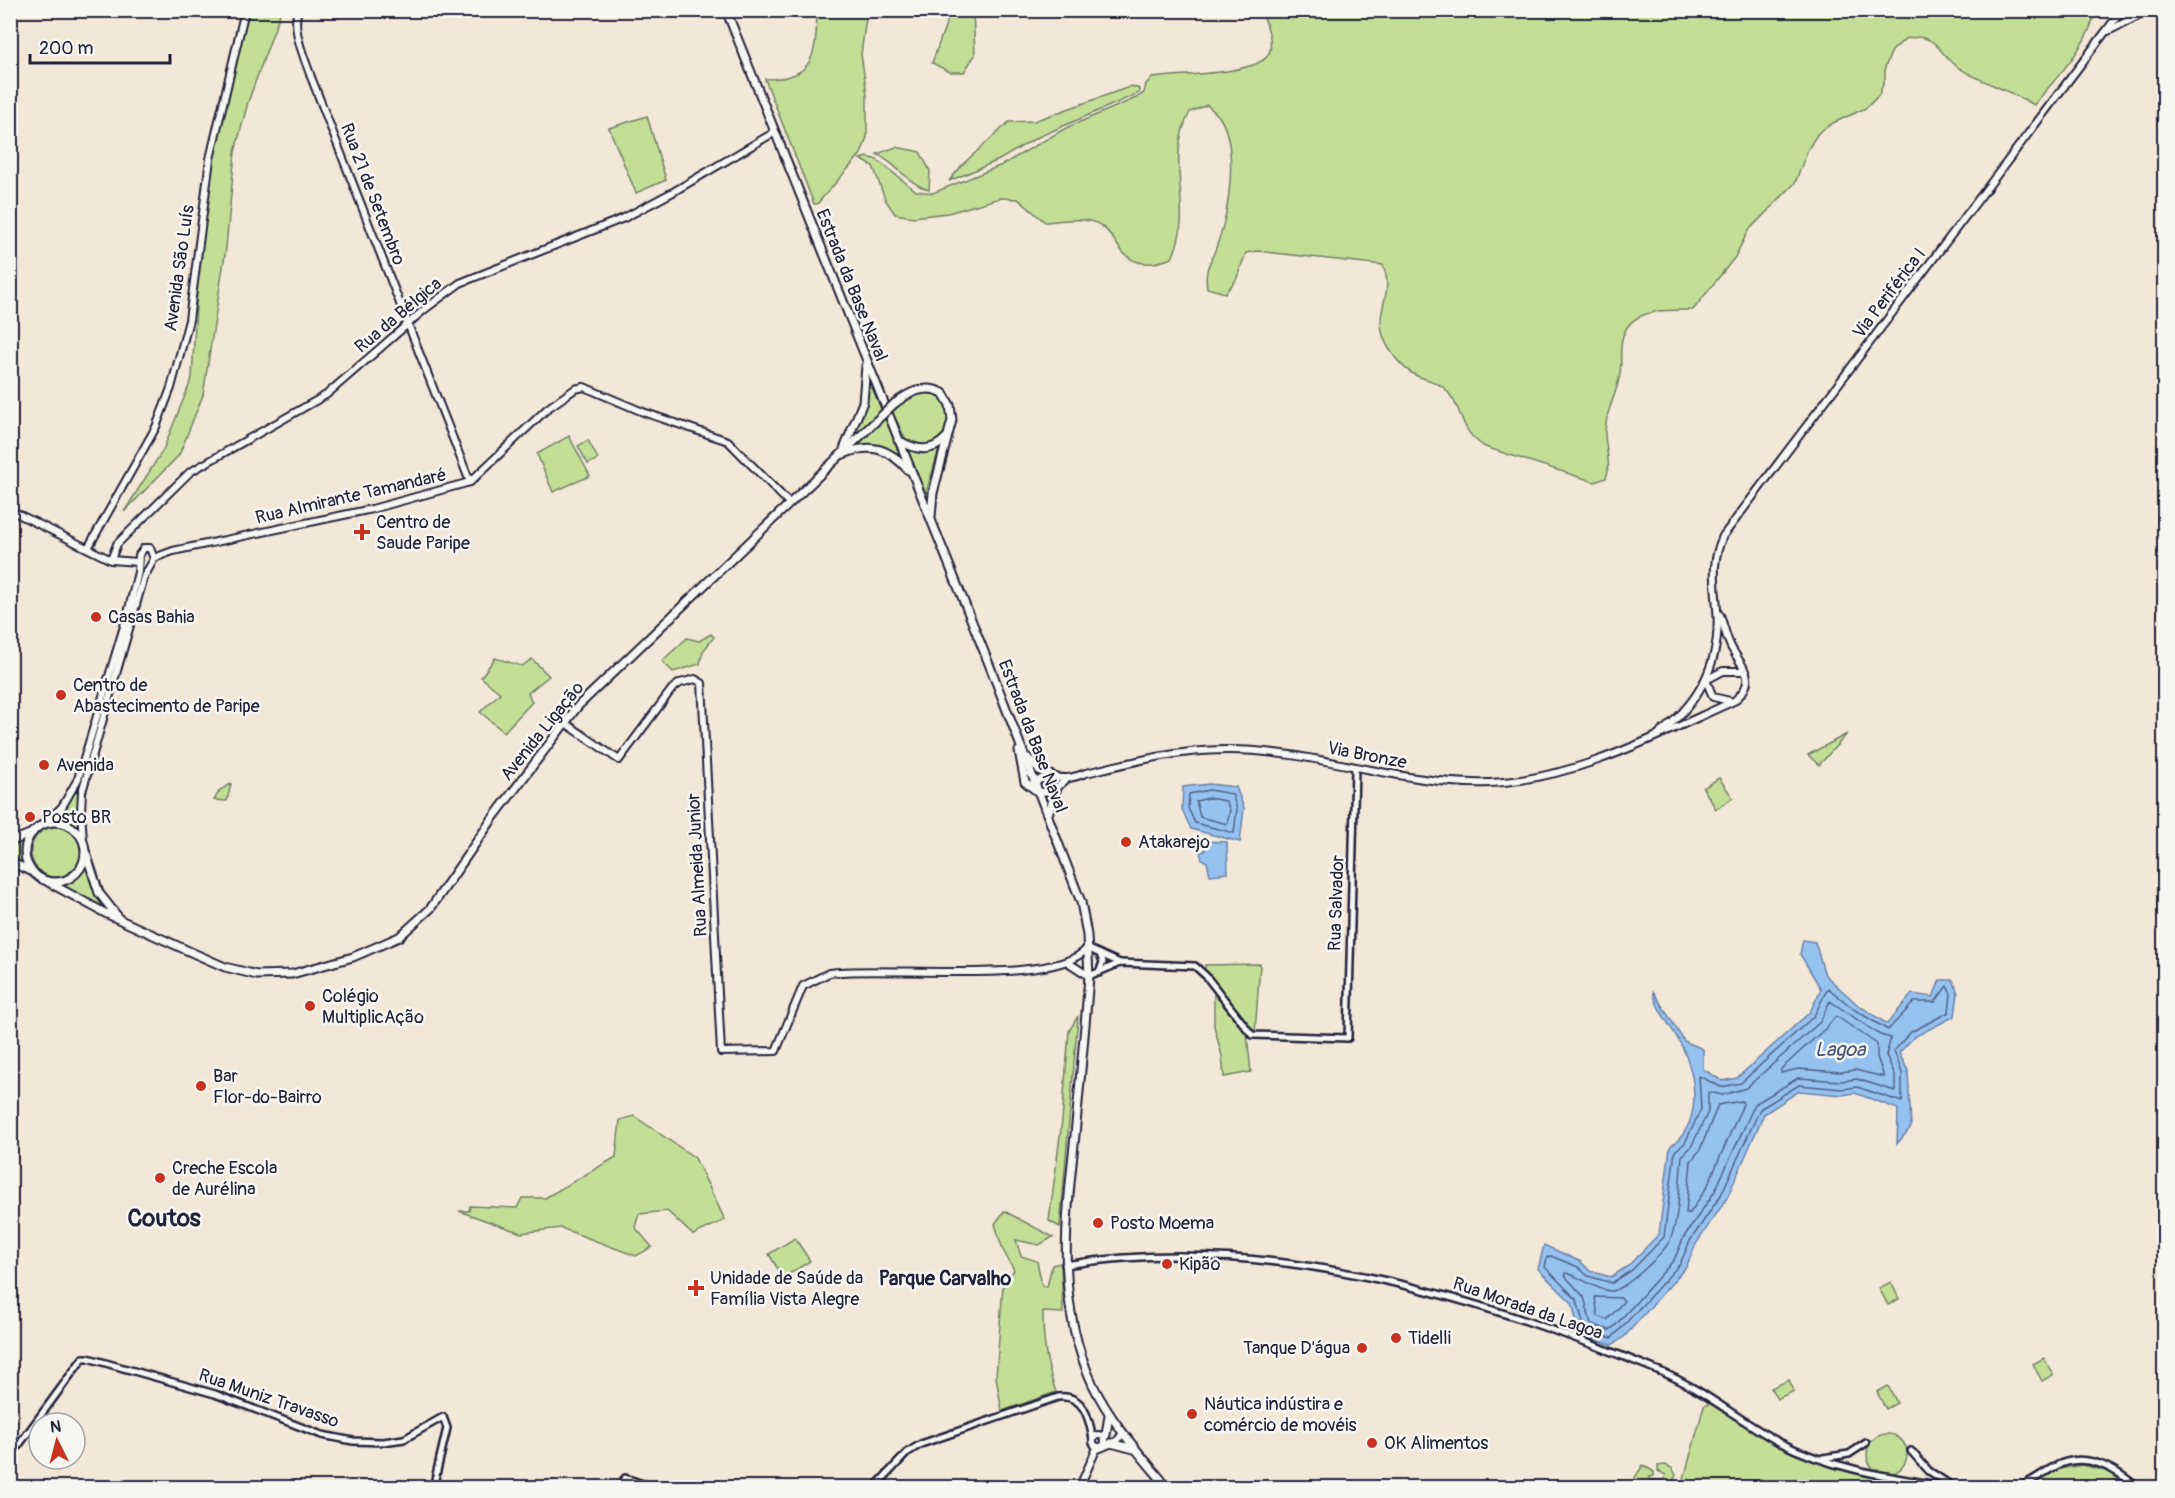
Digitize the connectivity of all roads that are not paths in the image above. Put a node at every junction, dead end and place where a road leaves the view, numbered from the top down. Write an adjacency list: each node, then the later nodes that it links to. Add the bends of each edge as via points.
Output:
1 (245, 10): 18 (main road, Avenida São Luís, via 210,159 189,320 171,388 156,427)
2 (726, 10): 7 (main road, Estrada da Base Naval)
3 (2122, 10): 6 (main road, Via Periférica I)
4 (2150, 10): 6 (main road)
5 (297, 13): 8 (main road, Rua 21 de Setembro, via 299,39 311,77)
6 (2104, 33): 24 (main road, Via Periférica I, via 1729,527 1714,563)
7 (775, 132): 8 (main road, Rua da Bélgica, via 624,218 460,283); 9 (main road, Estrada da Base Naval, via 865,359)
8 (407, 324): 14 (main road, Rua 21 de Setembro); 22 (main road, Rua da Bélgica, via 326,394 200,464 181,479 117,544)
9 (870, 382): 11 (main road, Estrada da Base Naval); 12 (main road, via 855,426)
10 (946, 438): 11 (main road, via 924,450); 12 (main road, Avenida Ligação, bridge, via 952,414 943,393 930,388 894,404); 17 (main road, Avenida Ligação)
11 (898, 440): 13 (main road, Estrada da Base Naval)
12 (839, 456): 13 (main road, via 858,449 881,449 895,455); 15 (main road, Avenida Ligação)
13 (914, 480): 17 (main road, Estrada da Base Naval)
14 (470, 482): 15 (main road, Rua Almirante Tamandaré, via 548,408 574,389 584,387 728,441); 20 (main road, Rua Almirante Tamandaré, via 381,507)
15 (789, 503): 28 (main road, Avenida Ligação)
16 (10, 510): 18 (main road)
17 (930, 519): 30 (main road, Estrada da Base Naval)
18 (88, 548): 22 (main road)
19 (152, 550): 20 (main road, Rua Almirante Tamandaré); 21 (main road); 23 (main road, via 141,550)
20 (173, 551): 21 (main road, Rua Almirante Tamandaré)
21 (154, 558): 41 (main road, via 144,577 82,792)
22 (111, 560): 23 (main road)
23 (138, 562): 38 (main road, via 128,613 78,779 62,807)
24 (1717, 606): 25 (main road, via 1730,645); 26 (main road, via 1716,654)
25 (1746, 671): 26 (main road, via 1722,671); 27 (main road, via 1747,686)
26 (1706, 681): 27 (main road, via 1713,698); 29 (main road, via 1688,706)
27 (1734, 701): 29 (main road, Via Bronze)
28 (564, 722): 46 (main road, Avenida Ligação, via 422,919 386,945 286,975 257,975 225,967); 49 (main road, Rua Almeida Junior, via 620,760 672,689 697,679 703,686 721,1052 776,1051 803,986 833,972 1022,970)
29 (1656, 736): 31 (main road, Via Bronze, via 1564,772 1500,782 1408,778)
30 (1018, 740): 32 (main road, via 1035,767); 34 (main road, Estrada da Base Naval); 36 (main road, via 1025,782)
31 (1355, 769): 33 (main road, Via Bronze, via 1302,758 1225,750 1151,758); 50 (street, Rua Salvador, via 1348,1038 1252,1035 1197,968)
32 (1053, 776): 33 (main road, Via Bronze); 34 (main road, Via Bronze)
33 (1068, 778): 35 (main road, Via Bronze)
34 (1035, 783): 36 (main road, Estrada da Base Naval)
35 (1057, 788): 36 (main road, via 1048,793); 37 (main road)
36 (1038, 792): 37 (main road, Estrada da Base Naval)
37 (1048, 817): 47 (main road, Estrada da Base Naval, via 1081,902)
38 (43, 825): 39 (main road); 41 (main road, via 67,825)
39 (32, 833): 40 (main road); 44 (main road, via 25,854)
40 (10, 842)
41 (83, 842): 42 (main road)
42 (85, 852): 45 (main road, via 74,875 60,882); 46 (main road, Avenida Ligação, via 99,893)
43 (10, 862): 44 (main road)
44 (33, 872): 45 (main road)
45 (48, 882): 46 (main road, Avenida Ligação)
46 (122, 921)
47 (1087, 948): 48 (street); 49 (main road); 52 (main road, Estrada da Base Naval)
48 (1096, 951): 50 (street); 51 (street, via 1103,962)
49 (1068, 963): 52 (main road)
50 (1120, 963): 51 (street)
51 (1098, 973): 52 (street)
52 (1089, 976): 53 (main road, Estrada da Base Naval)
53 (1065, 1265): 54 (main road, Estrada da Base Naval); 68 (street, Rua Morada da Lagoa, via 1149,1255 1255,1258 1437,1292 1663,1373 1708,1396 1773,1439)
54 (1067, 1290): 55 (main road); 56 (main road, Estrada da Base Naval, via 1073,1328 1085,1364)
55 (1075, 1307)
56 (1109, 1415): 58 (main road, Estrada da Base Naval); 59 (main road)
57 (1090, 1428): 59 (street); 60 (street); 73 (street, via 1079,1402 1070,1396 1058,1397 921,1444 908,1452)
58 (1122, 1431): 59 (main road); 61 (main road, via 1118,1440); 64 (main road, Estrada da Base Naval)
59 (1102, 1435): 60 (main road); 63 (main road)
60 (1093, 1441): 63 (main road, via 1096,1446); 66 (main road)
61 (1111, 1443): 63 (main road); 64 (main road)
62 (1866, 1443): 68 (street, via 1843,1456)
63 (1102, 1445): 66 (main road)
64 (1135, 1449): 75 (main road, Estrada da Base Naval)
65 (1911, 1451): 69 (street, via 1929,1471)
66 (1092, 1455): 74 (main road)
67 (10, 1456): 70 (street, Rua Muniz Travasso, via 83,1358 215,1394 322,1435 353,1441 404,1439 443,1417 447,1428)
68 (1818, 1458): 69 (street, Rua Morada da Lagoa, via 1872,1474)
69 (1954, 1487)
70 (433, 1488)
71 (617, 1488): 72 (street, via 625,1478)
72 (656, 1488)
73 (874, 1488)
74 (1079, 1488)
75 (1168, 1488)
76 (2017, 1488): 77 (street, via 2056,1466 2091,1461 2114,1469)
77 (2138, 1488)

